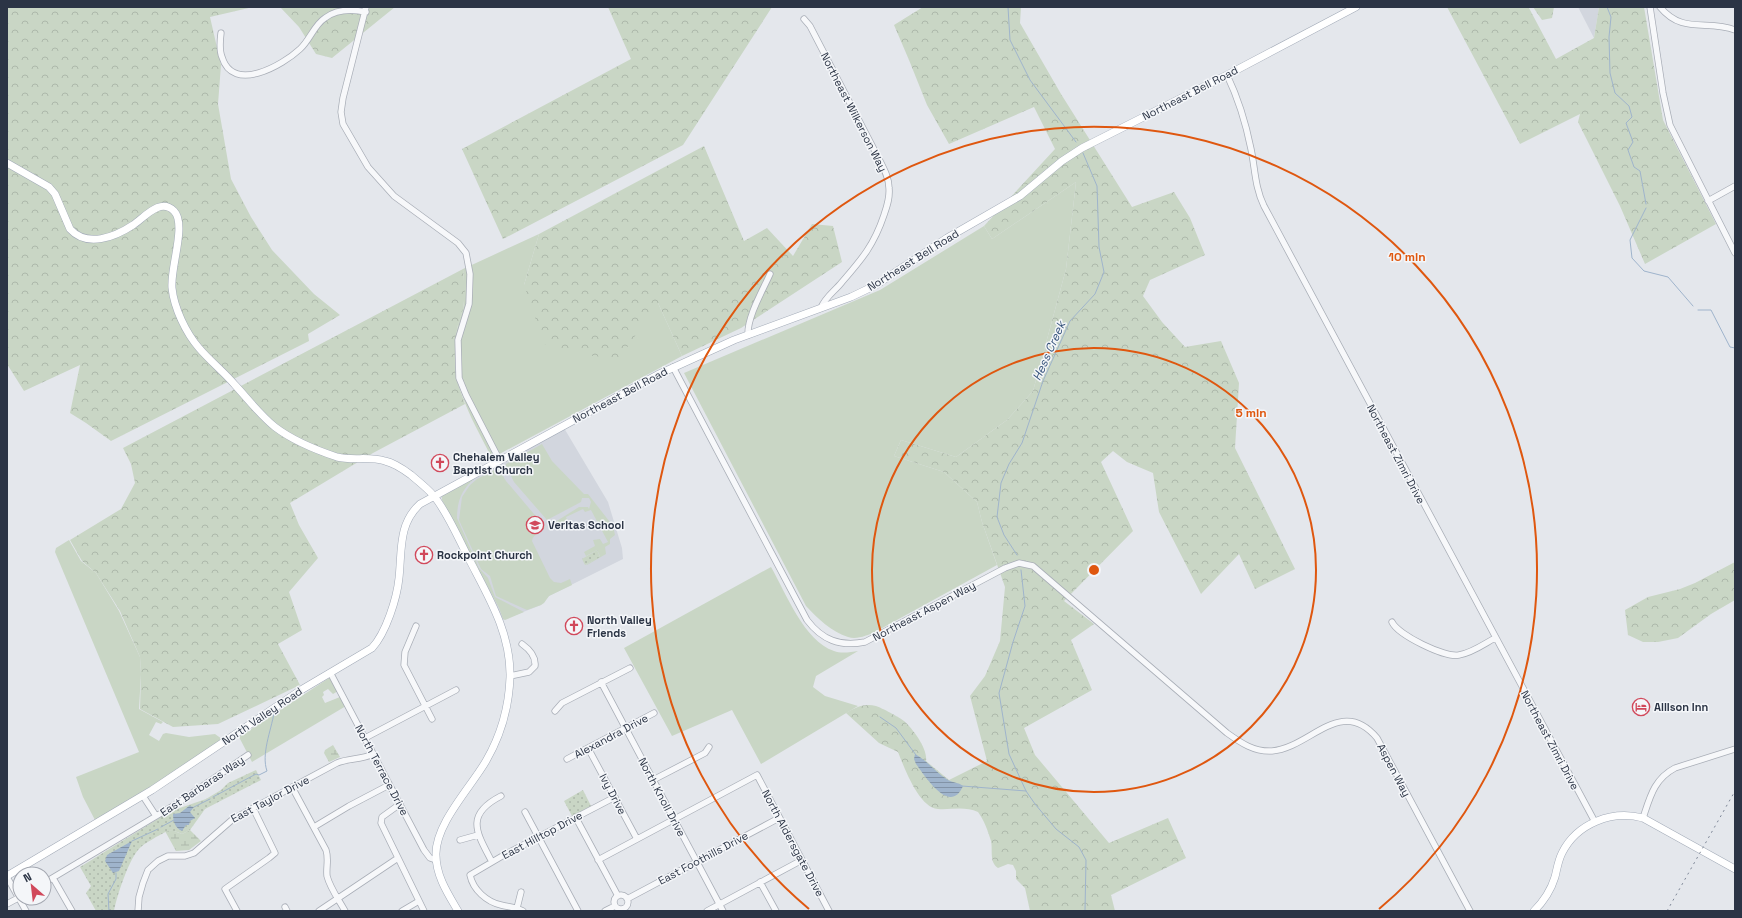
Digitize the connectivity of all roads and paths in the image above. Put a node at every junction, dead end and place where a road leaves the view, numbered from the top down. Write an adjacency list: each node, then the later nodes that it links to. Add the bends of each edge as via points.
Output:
1 (1356, 7): 8 (main road, Northeast Bell Road)
2 (1650, 7): 11 (street, via 1668,120)
3 (1660, 7): 6 (street, via 1669,17 1681,23)
4 (366, 10): 7 (street, via 345,10 325,17 293,54 268,70 253,74 232,73 220,52); 17 (street, via 343,98 343,124 364,161 389,191 458,243 466,253 469,266 469,296 467,313 458,340 459,378)
5 (804, 19): 14 (street, Northeast Wilkerson Way, via 878,157 889,187 888,205 872,244 823,302)
6 (1735, 30)
7 (221, 33)
8 (1226, 75): 14 (main road, Northeast Bell Road, via 1082,148 1020,196 952,235 892,275 860,293); 21 (street, Northeast Zimri Drive, via 1233,88 1248,137 1257,187 1264,206)
9 (7, 163): 18 (main road, via 49,187 55,194 70,229 84,239 98,240 116,234 132,226 156,208 174,211 180,225 172,288 180,313 198,348 266,419 283,432 337,457 389,462 407,472)
10 (1735, 186): 11 (street)
11 (1708, 201): 12 (street)
12 (1735, 253)
13 (770, 274): 15 (street, via 752,316)
14 (821, 308): 15 (main road, Northeast Bell Road)
15 (748, 335): 16 (main road, Northeast Bell Road)
16 (673, 368): 17 (main road, Northeast Bell Road); 37 (street, Northeast Aspen Way, via 807,620 825,638 843,644 865,642 1005,568 1019,563 1026,564 1038,569 1235,739 1249,748)
17 (500, 460): 18 (main road, Northeast Bell Road)
18 (434, 496): 25 (main road, via 497,614 507,646); 44 (main road, North Valley Road, via 416,508 407,520 401,542 395,598 379,639 372,648 301,690)
19 (1392, 622): 21 (street, via 1398,630 1414,640 1452,656 1466,653)
20 (416, 626): 28 (street, via 405,652 404,665)
21 (1495, 638): 55 (street, Northeast Zimri Drive)
22 (522, 644): 25 (street, via 529,649 535,666 529,672)
23 (630, 668): 26 (street)
24 (332, 676): 33 (street, North Terrace Drive)
25 (510, 676): 62 (main road, via 506,711 498,737 486,761 445,824 437,843)
26 (602, 682): 29 (street, via 562,703); 32 (street, North Knoll Drive)
27 (456, 690): 28 (street)
28 (425, 705): 31 (street); 33 (street)
29 (555, 711)
30 (654, 713): 32 (street, Alexandra Drive)
31 (432, 719)
32 (626, 728): 35 (street, Alexandra Drive); 41 (street, North Knoll Drive)
33 (365, 738): 38 (street, North Terrace Drive)
34 (709, 747): 41 (street, via 705,752)
35 (588, 748): 40 (street, Alexandra Drive); 46 (street, Ivy Drive)
36 (1735, 749): 53 (street, via 1668,772 1654,786)
37 (1265, 751): 96 (street, Aspen Way, via 1286,747 1338,722 1354,722 1372,732)
38 (373, 754): 42 (street, North Terrace Drive); 43 (street, East Taylor Drive, via 337,763)
39 (248, 755): 50 (street, East Barbaras Way)
40 (567, 759)
41 (653, 780): 54 (street, North Knoll Drive)
42 (389, 785): 47 (street, North Terrace Drive); 56 (street)
43 (292, 787): 48 (street, East Taylor Drive); 56 (street)
44 (143, 796): 50 (street); 68 (main road, North Valley Road)
45 (501, 796): 57 (street, via 488,804 480,815)
46 (614, 797): 51 (street, East Hilltop Drive); 59 (street, Ivy Drive)
47 (400, 804): 61 (street, via 380,820); 62 (street, North Terrace Drive, via 427,855)
48 (253, 808): 82 (street, East Taylor Drive, via 226,823 194,853 161,859 148,870 140,890); 83 (street, via 275,852 226,889)
49 (525, 812): 58 (street)
50 (156, 816): 69 (street, East Barbaras Way)
51 (576, 818): 58 (street, East Hilltop Drive); 63 (street)
52 (779, 818): 54 (street, North Aldersgate Drive, via 757,775); 64 (street, North Aldersgate Drive); 66 (street, East Foothills Drive)
53 (1643, 818): 55 (main road, via 1618,815); 67 (main road)
54 (674, 819): 59 (street); 66 (street, North Knoll Drive)
55 (1594, 822): 97 (main road, via 1580,831 1565,848 1550,890)
56 (314, 827): 74 (street, via 328,856 327,874)
57 (478, 835): 60 (street); 65 (street)
58 (538, 837): 65 (street, East Hilltop Drive); 90 (street)
59 (637, 839): 63 (street)
60 (460, 840)
61 (398, 858): 74 (street); 76 (street)
62 (436, 860): 88 (main road, via 440,876)
63 (598, 860): 73 (street)
64 (802, 860): 70 (street); 95 (street, North Aldersgate Drive)
65 (492, 862): 79 (street, East Hilltop Drive, via 470,875 476,888 486,899 499,905)
66 (697, 862): 75 (street, East Foothills Drive); 77 (street, North Knoll Drive)
67 (1735, 869)
68 (7, 876): 71 (street)
69 (52, 878): 81 (street)
70 (760, 882): 77 (street); 94 (street)
71 (12, 885)
72 (521, 892): 79 (street)
73 (618, 896): 75 (street); 78 (street, via 614,901)
74 (338, 898): 84 (street); 85 (street)
75 (627, 899): 80 (street)
76 (419, 901): 86 (street); 87 (street)
77 (720, 904): 92 (street); 93 (street, North Knoll Drive)
78 (615, 906): 80 (street); 91 (street)
79 (517, 908): 89 (street)
80 (625, 910)
81 (72, 911)
82 (138, 911)
83 (236, 911)
84 (319, 911)
85 (345, 911)
86 (402, 911)
87 (424, 911)
88 (458, 911)
89 (523, 911)
90 (578, 911)
91 (604, 911)
92 (707, 911)
93 (723, 911)
94 (776, 911)
95 (829, 911)
96 (1470, 911)
97 (1534, 911)

